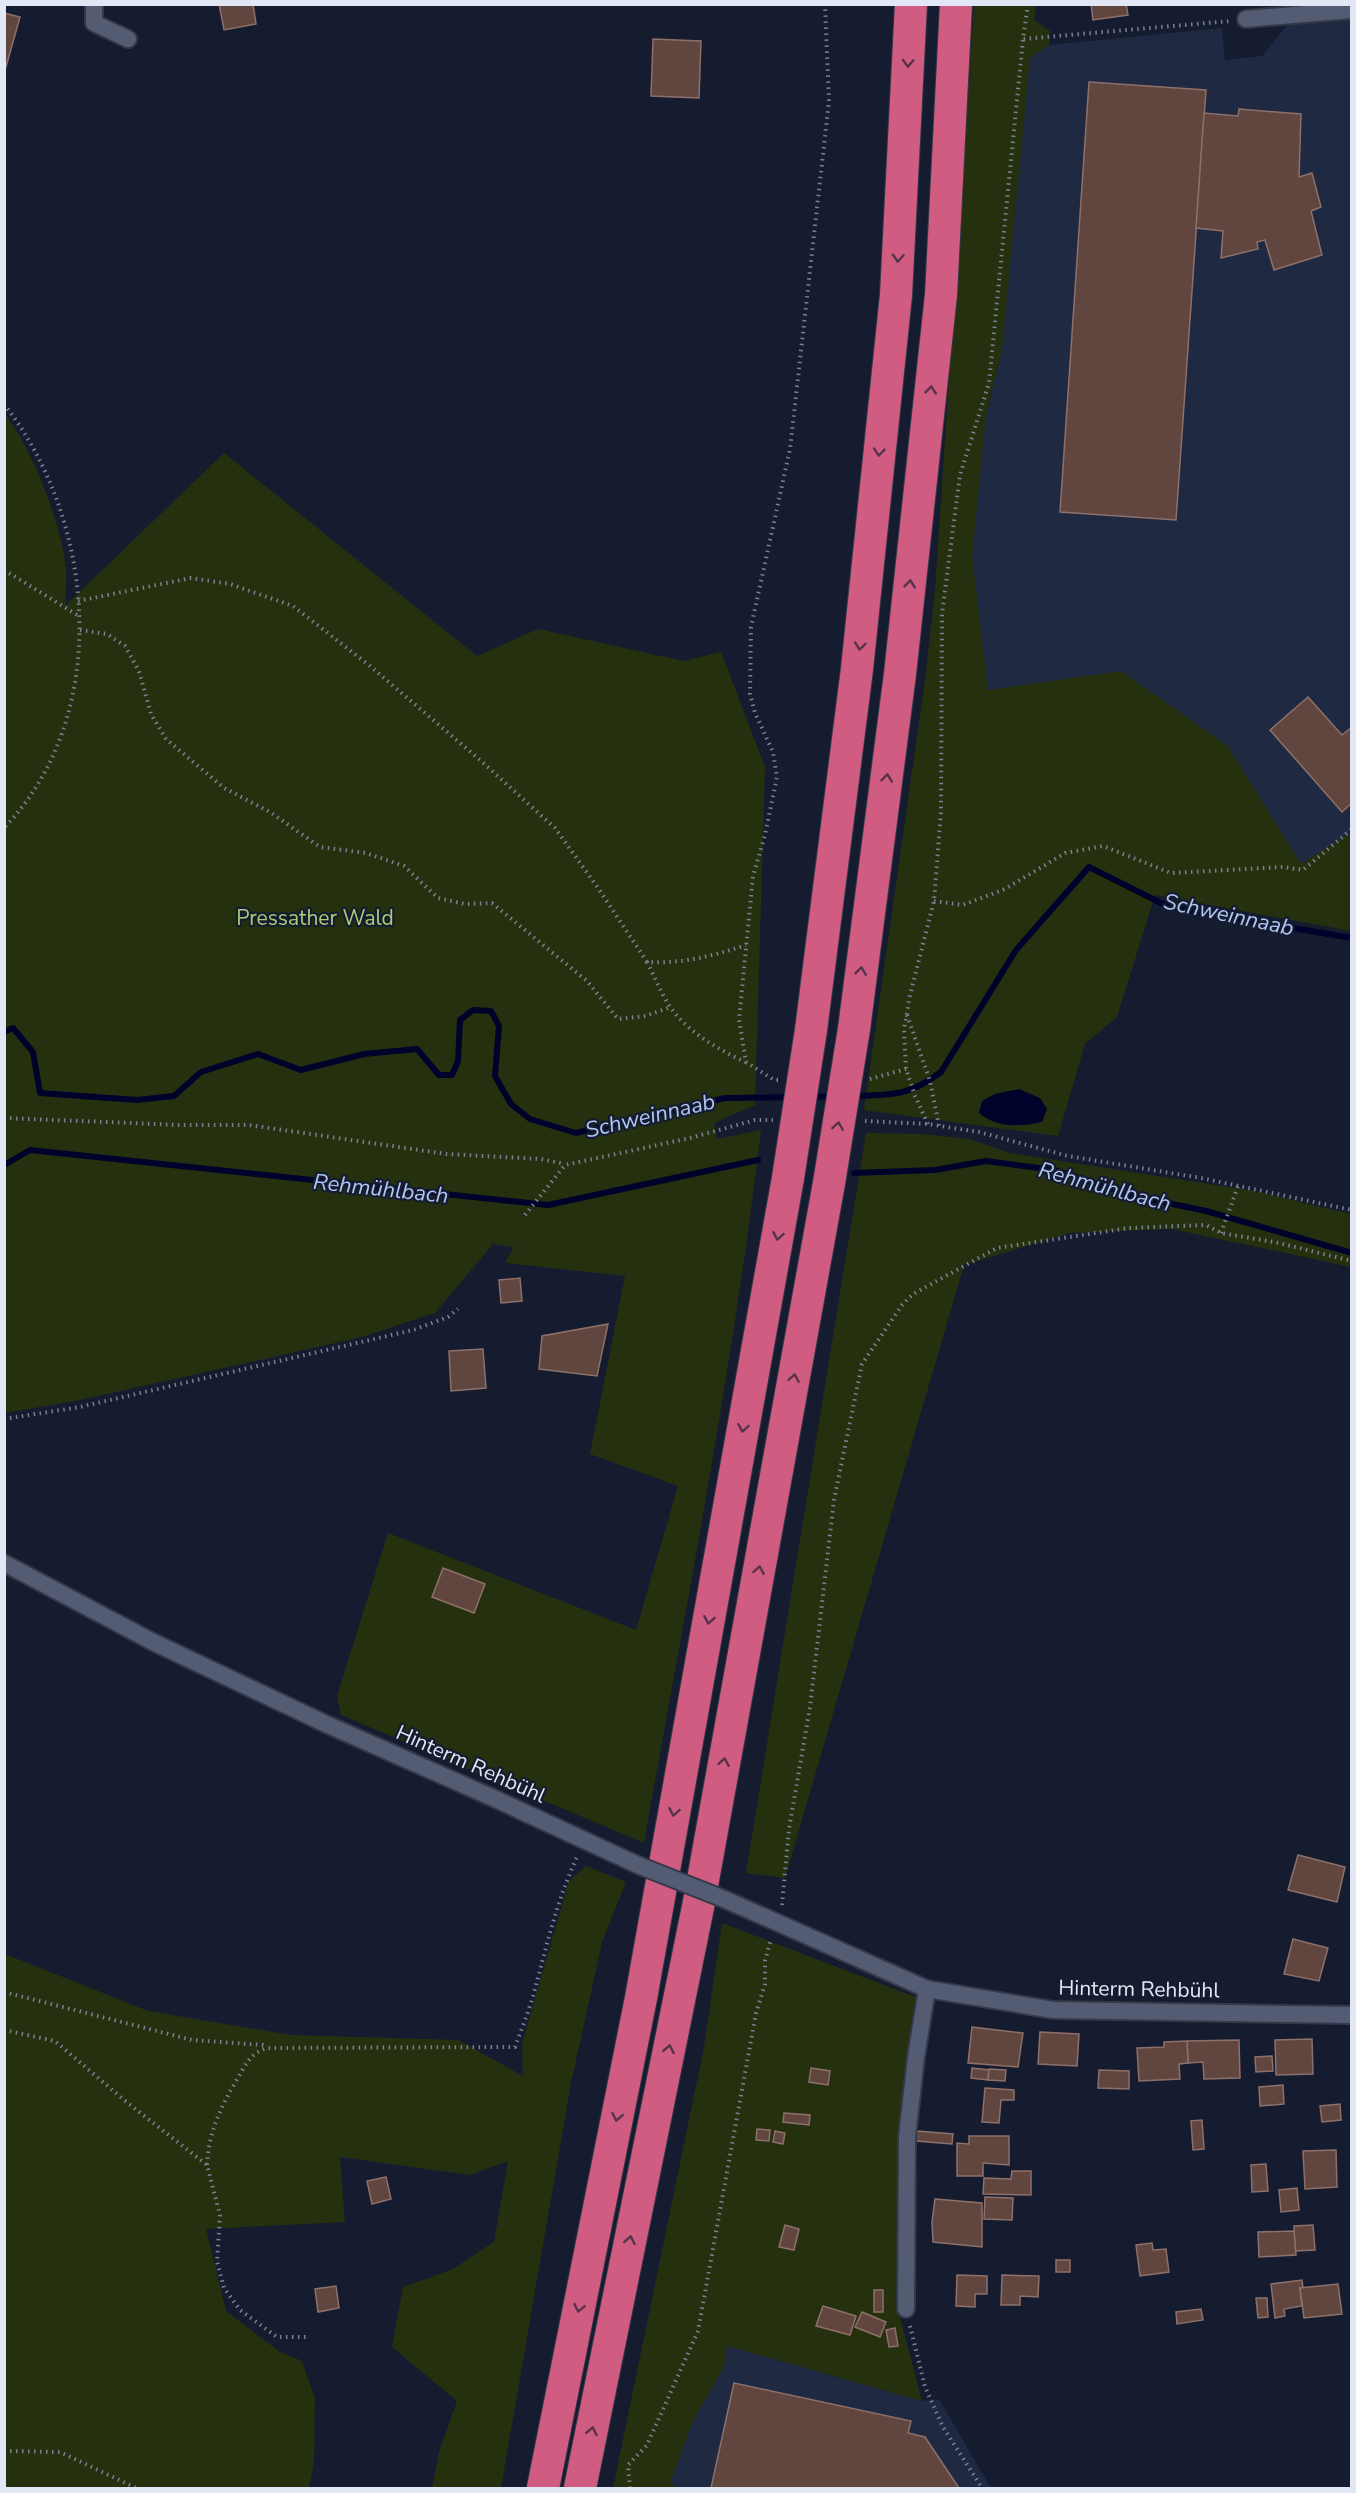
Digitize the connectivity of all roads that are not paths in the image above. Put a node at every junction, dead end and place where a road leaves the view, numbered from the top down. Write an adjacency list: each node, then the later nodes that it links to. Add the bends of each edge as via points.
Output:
1 (94, 4): 6 (street, via 94,23)
2 (912, 4): 11 (highway, one-way to 11, bridge, via 896,295 857,669 811,1030 641,1998)
3 (956, 4): 12 (highway, one-way to 3, bridge, via 699,1902 854,1029 900,674 941,294)
4 (1352, 10): 5 (street)
5 (1246, 19)
6 (128, 39)
7 (4, 1563): 8 (street, Hinterm Rehbühl, bridge, via 153,1642 326,1724 638,1865)
8 (927, 1989): 9 (street, Hinterm Rehbühl, via 1053,2010); 10 (street, via 907,2137)
9 (1352, 2015)
10 (906, 2309)
11 (543, 2488)
12 (580, 2488)

